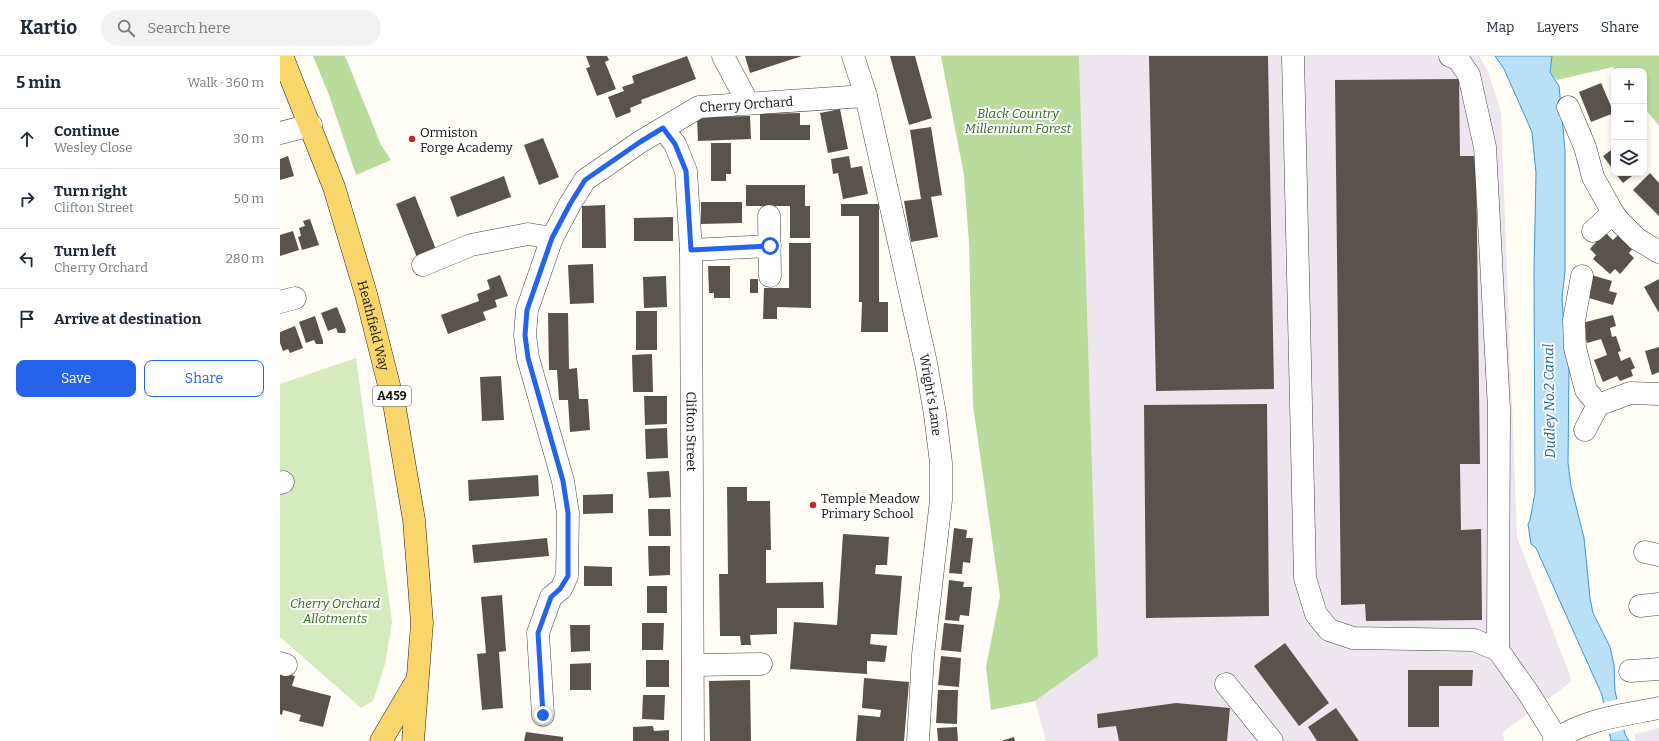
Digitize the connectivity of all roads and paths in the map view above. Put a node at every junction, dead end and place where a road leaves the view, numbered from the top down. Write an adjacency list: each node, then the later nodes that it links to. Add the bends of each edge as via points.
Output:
1 (282, 56): 9 (main road, Heathfield Way / A459)
2 (723, 56): 7 (street)
3 (854, 56): 6 (street, Wright's Lane)
4 (1293, 56): 25 (street, via 1305,578 1316,614 1329,630 1353,638 1474,640)
5 (1450, 56): 25 (street, via 1458,59 1469,75 1485,147 1499,409)
6 (866, 96): 7 (street, Cherry Orchard); 39 (street, Wright's Lane, via 926,363 941,463 941,500 923,655)
7 (748, 104): 10 (street, Cherry Orchard, via 699,107)
8 (1568, 107): 12 (street, via 1585,148 1593,177)
9 (311, 125): 11 (street); 30 (main road, Heathfield Way / A459, via 334,187 366,294 395,409 414,520 422,623)
10 (663, 128): 15 (street, Cherry Orchard, via 585,180); 17 (street, Clifton Street, via 675,144 686,171)
11 (280, 133)
12 (1613, 213): 14 (street); 18 (street, via 1637,239)
13 (769, 216): 16 (street)
14 (1593, 231)
15 (552, 238): 19 (street, via 528,234 472,244); 33 (street, Cherry Orchard, via 527,310 525,335 528,358 563,481 568,513 568,576 551,597 538,633)
16 (770, 246): 17 (street); 20 (street)
17 (691, 250): 27 (street, Clifton Street)
18 (1659, 252)
19 (423, 265)
20 (770, 276)
21 (1582, 276): 23 (street, via 1574,327 1575,348)
22 (1659, 394): 23 (street, via 1630,393)
23 (1592, 397): 24 (street)
24 (1585, 430)
25 (1498, 650): 34 (street, via 1529,694)
26 (761, 664): 27 (street)
27 (693, 665): 38 (street, Clifton Street)
28 (1659, 669): 29 (street)
29 (1630, 671)
30 (418, 677): 35 (main road, Heathfield Way / A459); 37 (main road, Heathfield Way / A459)
31 (1226, 684): 40 (street)
32 (1659, 708): 34 (street, via 1586,724)
33 (543, 715)
34 (1556, 740)
35 (381, 741): 36 (main road, A459)
36 (384, 741)
37 (413, 741)
38 (693, 741)
39 (918, 741)
40 (1272, 741)

